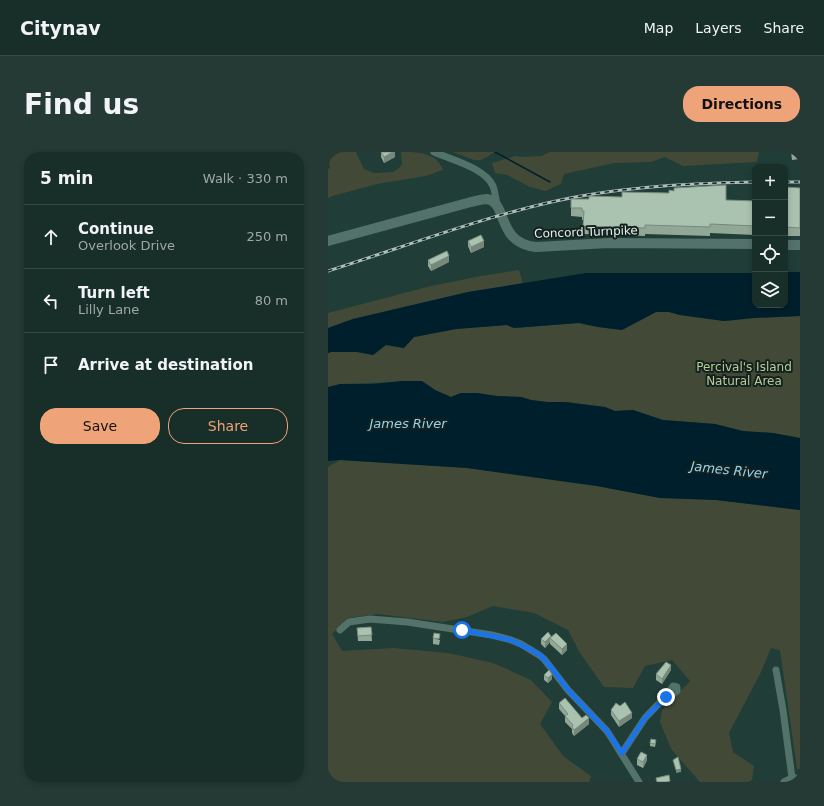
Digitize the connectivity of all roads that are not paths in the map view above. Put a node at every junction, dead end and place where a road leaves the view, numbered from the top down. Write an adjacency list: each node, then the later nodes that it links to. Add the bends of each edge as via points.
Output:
1 (434, 152): 2 (street, via 481,172 493,187)
2 (497, 205): 3 (street, via 488,200 471,202); 4 (street, Concord Turnpike, via 510,234 519,243 527,246 609,243)
3 (328, 241)
4 (752, 244)
5 (788, 245): 6 (street)
6 (800, 245)
7 (340, 630): 10 (street, via 349,622 370,619 492,635 521,644 544,659 568,690 610,735)
8 (776, 670): 11 (street)
9 (667, 695): 10 (street, via 645,718)
10 (622, 753): 13 (street)
11 (792, 778): 12 (street); 14 (street)
12 (800, 778)
13 (639, 782)
14 (784, 782)

